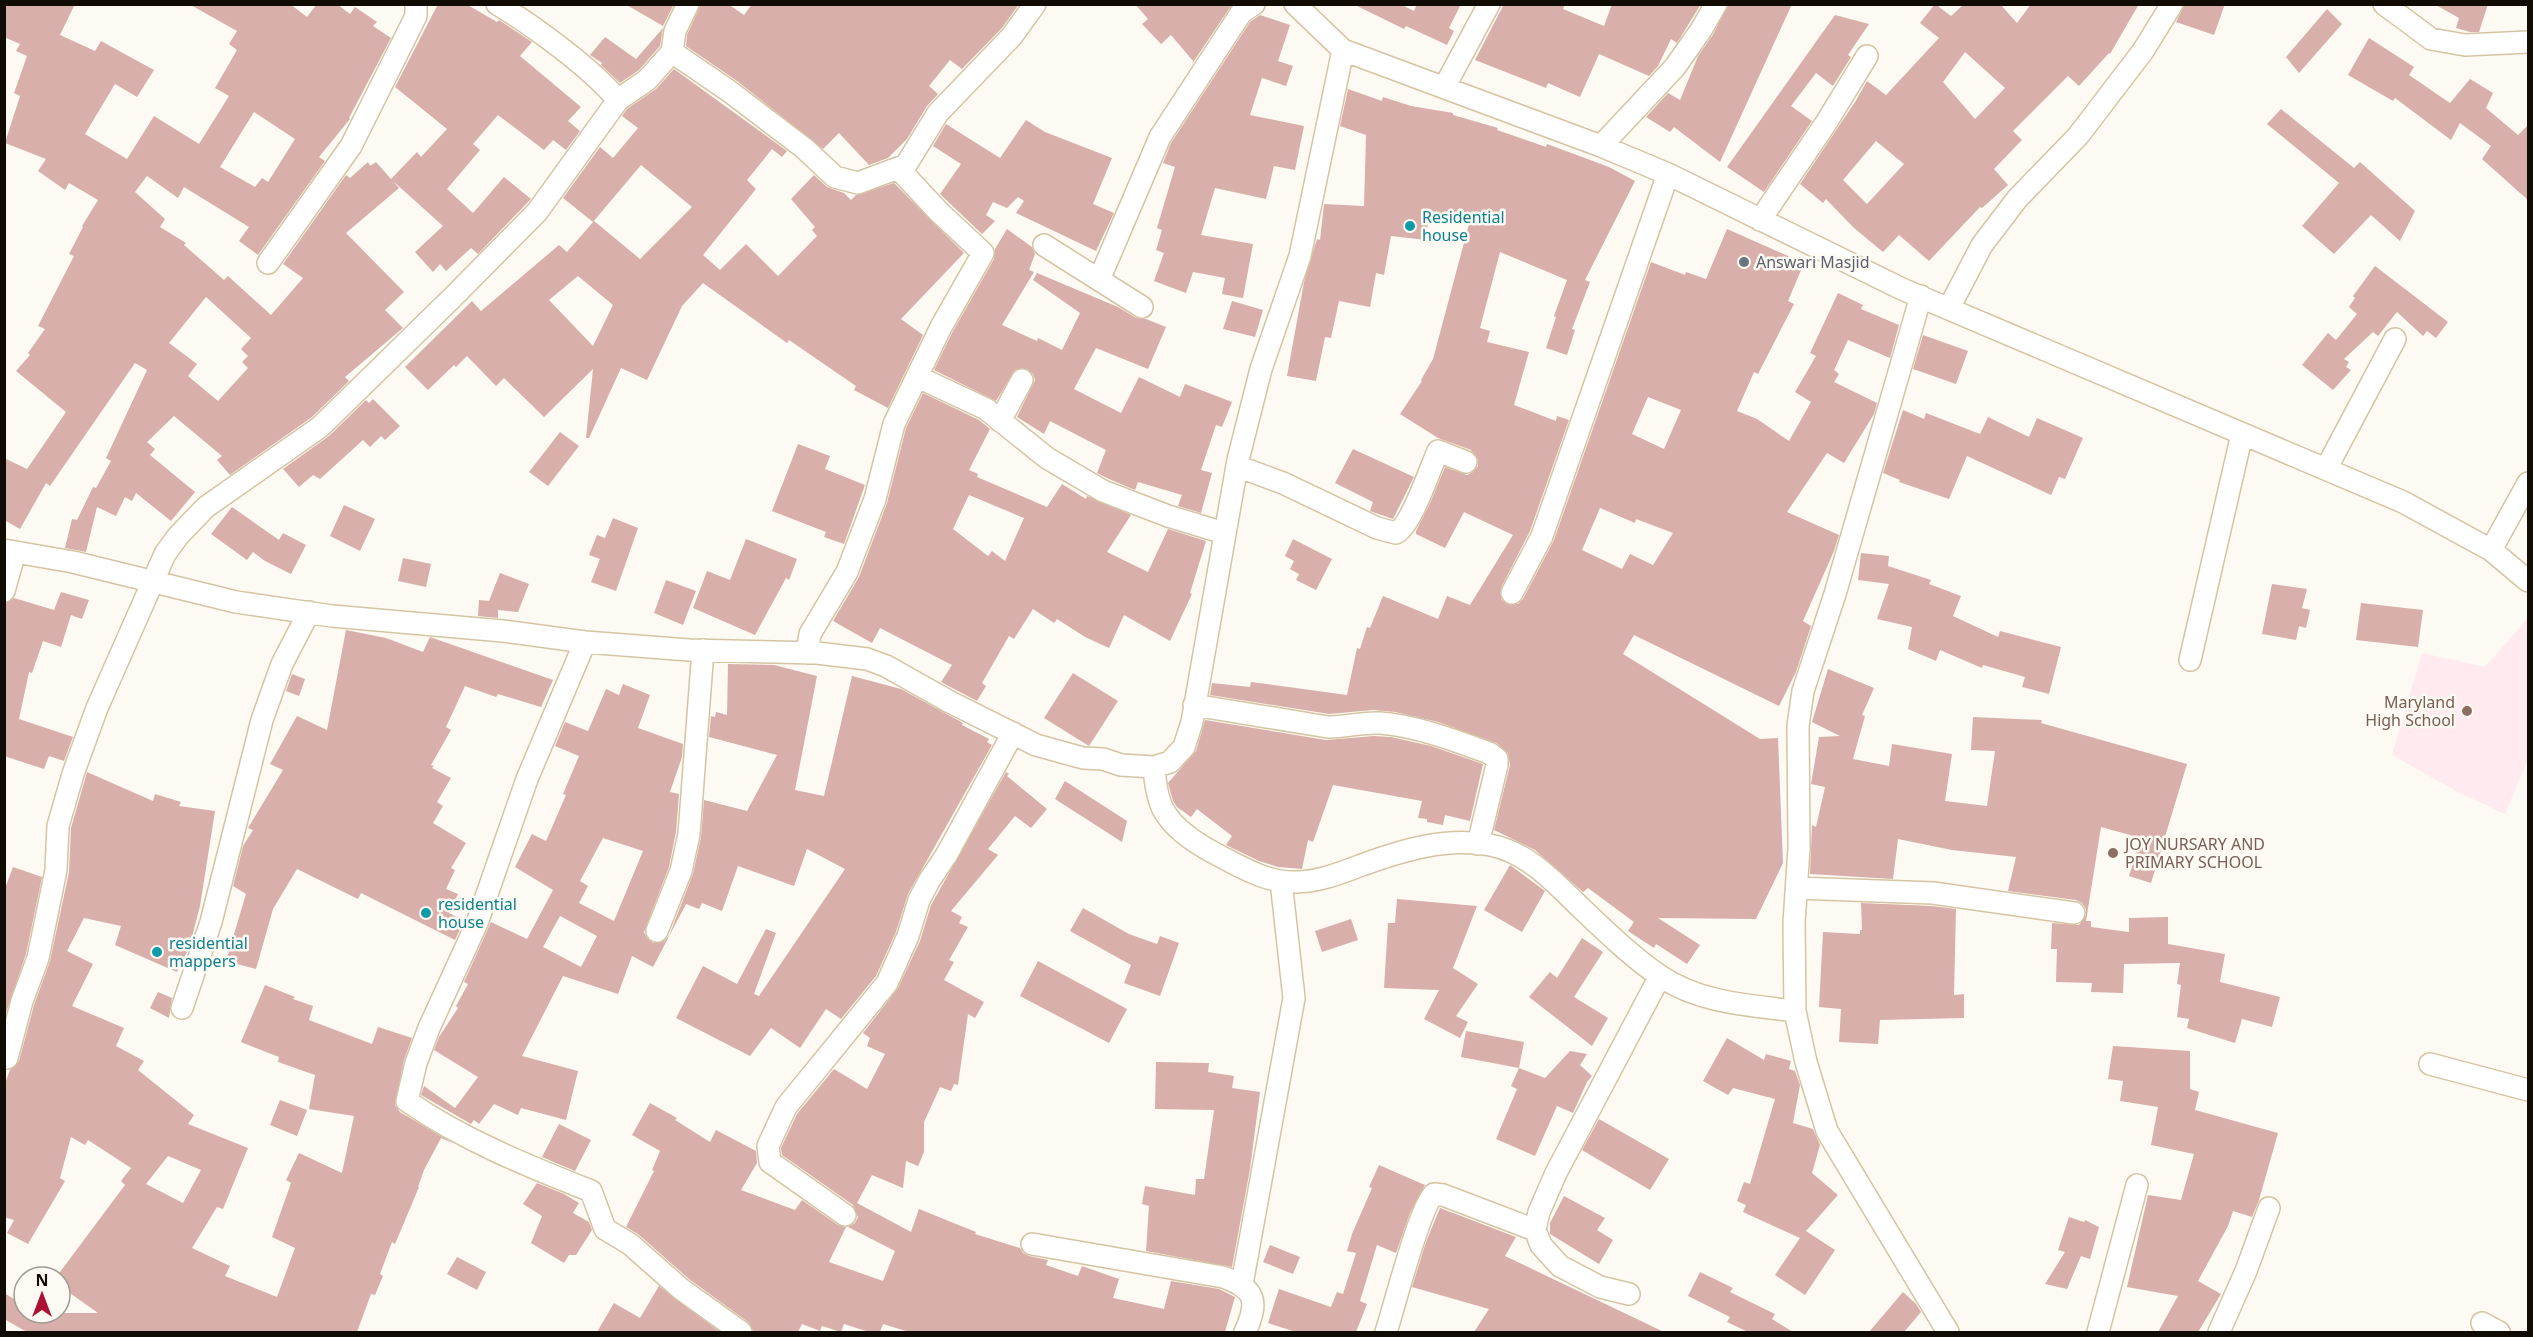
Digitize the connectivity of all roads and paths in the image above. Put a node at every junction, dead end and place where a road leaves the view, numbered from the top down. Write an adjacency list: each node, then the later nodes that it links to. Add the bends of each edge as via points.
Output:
1 (416, 4): 22 (street, via 416,16 351,146)
2 (497, 4): 16 (street, via 602,82)
3 (688, 4): 13 (street, via 675,31)
4 (1035, 4): 18 (street, via 1012,36 938,113 906,165)
5 (1254, 4): 23 (street, via 1241,13 1160,137)
6 (1295, 4): 12 (street)
7 (1489, 4): 15 (street)
8 (1716, 4): 17 (street, via 1675,67)
9 (2172, 4): 26 (street, via 2143,51 2078,136 2017,199 1982,245)
10 (2391, 6): 11 (street, via 2431,39 2465,45)
11 (2529, 42)
12 (1343, 50): 15 (street); 33 (street, via 1300,255 1261,369)
13 (672, 52): 16 (street, via 647,80); 18 (street, via 729,90 835,177 858,183)
14 (1867, 56): 20 (street)
15 (1445, 86): 17 (street)
16 (618, 100): 40 (street, via 529,221 320,427 206,507 165,554)
17 (1601, 146): 19 (street)
18 (898, 168): 28 (street, via 983,253)
19 (1668, 174): 20 (street); 42 (street, via 1542,536)
20 (1760, 220): 24 (street)
21 (1044, 245): 23 (street)
22 (268, 263)
23 (1099, 280): 25 (street)
24 (1921, 297): 26 (street); 53 (street, via 1803,691 1798,726)
25 (1142, 307)
26 (1949, 308): 31 (street)
27 (2395, 339): 34 (street)
28 (918, 377): 30 (street, via 986,409); 46 (street, via 894,423 875,499 847,572 810,634)
29 (1022, 380): 30 (street)
30 (1000, 421): 36 (street, via 1047,458 1103,491)
31 (2242, 434): 34 (street); 47 (street)
32 (1466, 462): 33 (street, via 1438,452 1409,517 1396,533)
33 (1237, 466): 36 (street)
34 (2326, 469): 37 (street, via 2403,502)
35 (2529, 483): 37 (street)
36 (1224, 533): 48 (street)
37 (2491, 550): 39 (street)
38 (10, 551): 40 (street); 41 (street)
39 (2529, 581)
40 (152, 582): 43 (street, via 236,602); 59 (street, via 72,774 58,826 56,870 38,958)
41 (4, 591)
42 (1512, 593)
43 (309, 612): 44 (street); 57 (street, via 282,664 262,720 211,922)
44 (585, 642): 45 (street); 69 (street, via 527,779 477,923 426,1037 407,1101 470,1139 591,1191 605,1229 630,1244 681,1290)
45 (703, 650): 46 (street); 55 (street, via 689,834 681,871)
46 (807, 653): 49 (street, via 867,658)
47 (2190, 660)
48 (1194, 705): 50 (street, via 1184,747 1170,762); 51 (street, via 1328,728 1379,723 1489,753 1497,759 1497,765)
49 (1013, 733): 50 (street, via 1036,745 1083,758); 64 (street, via 924,891 887,983 786,1107 771,1136 770,1162)
50 (1154, 767): 52 (street, via 1164,811 1198,845 1267,879)
51 (1478, 844): 52 (street, via 1427,845 1329,877); 56 (street, via 1510,850 1529,860)
52 (1281, 880): 67 (street, via 1294,998)
53 (1797, 888): 54 (street, via 1933,893); 58 (street)
54 (2074, 913)
55 (657, 931)
56 (1660, 976): 58 (street, via 1725,1003); 65 (street, via 1556,1173)
57 (182, 1008)
58 (1795, 1011): 72 (street, via 1827,1131)
59 (7, 1058)
60 (2430, 1064): 61 (street)
61 (2529, 1090)
62 (2137, 1185): 73 (street)
63 (2269, 1208): 74 (street)
64 (845, 1215)
65 (1535, 1230): 68 (street, via 1540,1245 1560,1266 1600,1287); 71 (street, via 1443,1194 1434,1194 1410,1252)
66 (1032, 1244): 67 (street, via 1223,1277)
67 (1242, 1284): 70 (street, via 1251,1295 1252,1316)
68 (1629, 1294)
69 (741, 1332)
70 (1245, 1332)
71 (1386, 1332)
72 (1948, 1332)
73 (2098, 1332)
74 (2219, 1332)

